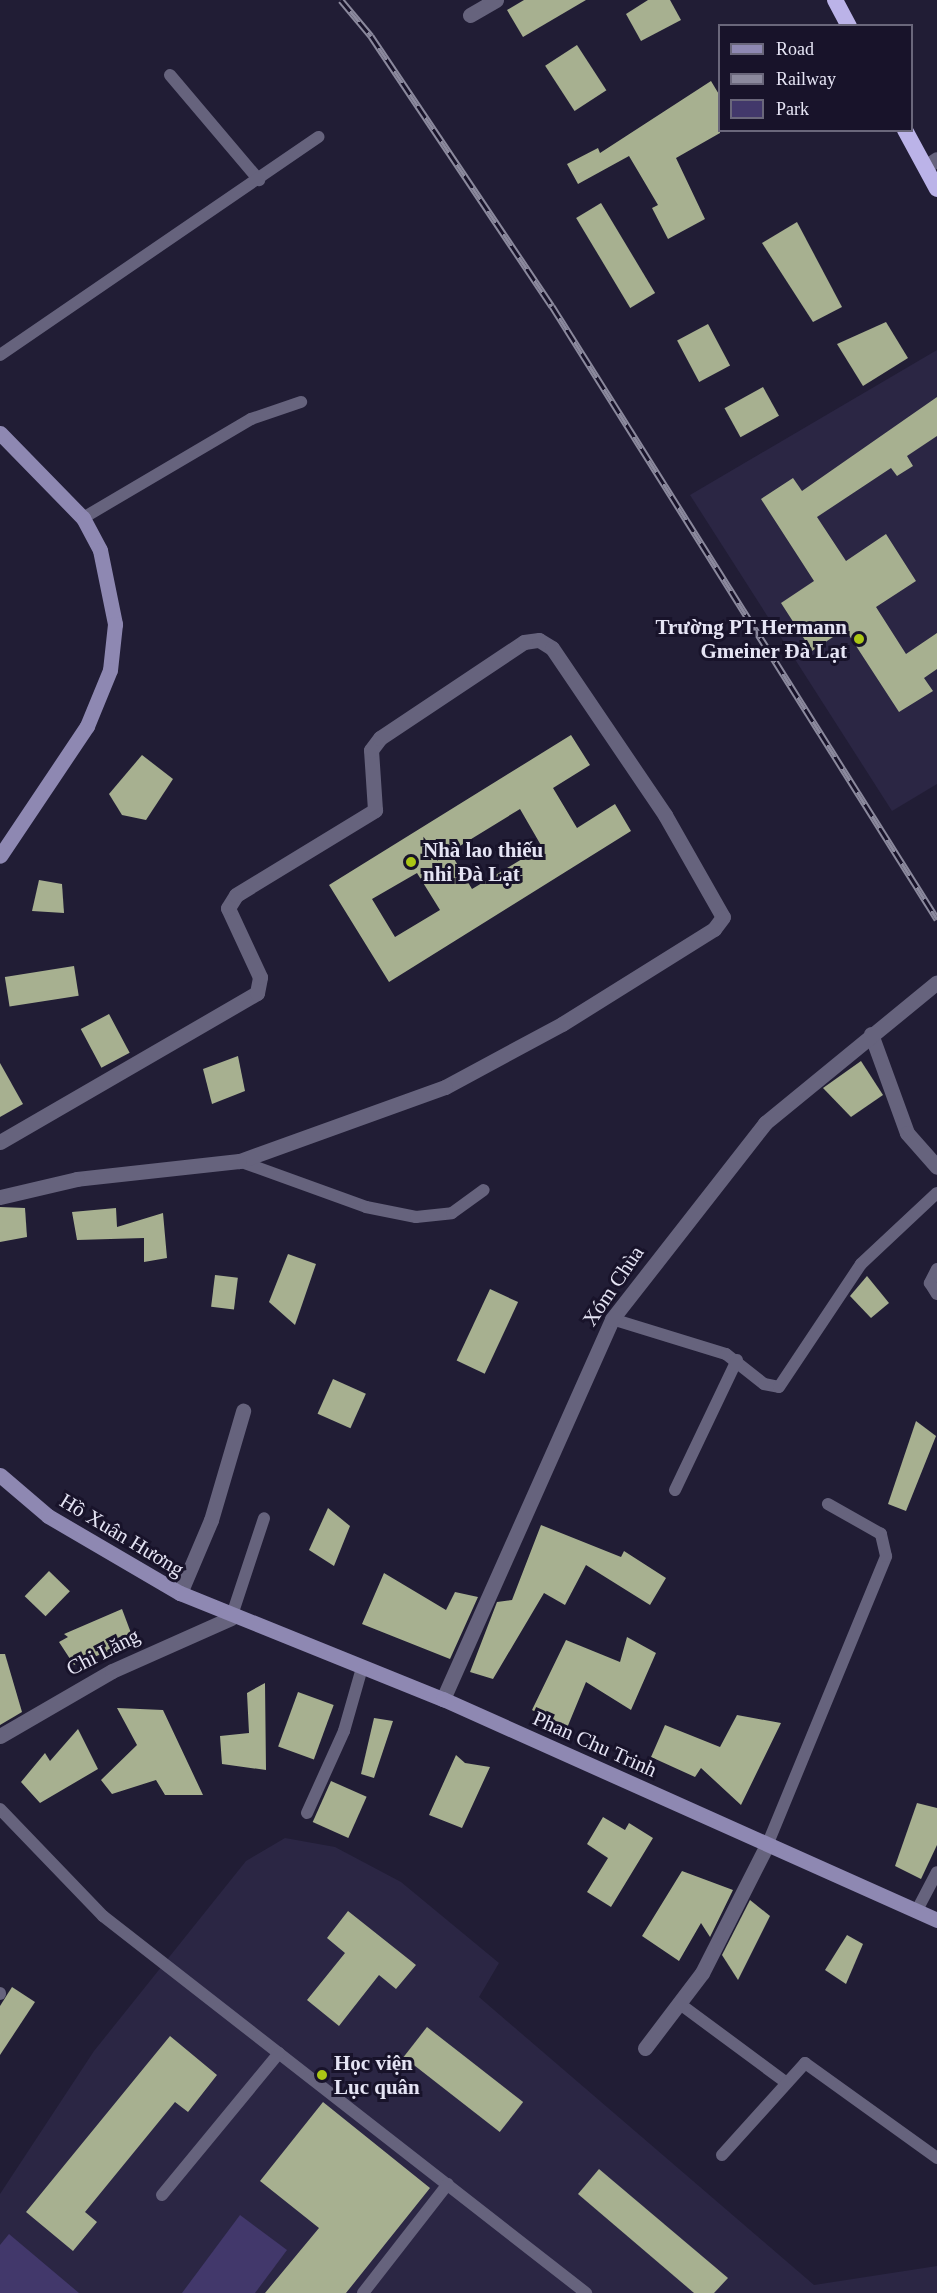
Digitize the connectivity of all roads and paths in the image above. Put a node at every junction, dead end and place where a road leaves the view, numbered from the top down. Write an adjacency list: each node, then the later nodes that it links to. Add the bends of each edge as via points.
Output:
1 (496, 0): 3 (street)
2 (835, 0): 4 (highway)
3 (470, 15)
4 (848, 24)
5 (170, 75): 9 (lane)
6 (907, 132): 8 (highway)
7 (318, 137): 9 (lane)
8 (931, 163): 10 (highway)
9 (259, 180): 11 (lane)
10 (937, 189)
11 (0, 355)
12 (301, 402): 14 (lane, via 251,419)
13 (0, 434): 14 (main road)
14 (83, 518): 15 (main road, via 111,587 115,624 110,670 87,726)
15 (0, 856)
16 (937, 982): 17 (street, Xóm Chùa)
17 (871, 1034): 20 (street, via 907,1133); 26 (street, Xóm Chùa, via 758,1130)
18 (0, 1142): 19 (street, via 257,993 260,976 228,908 236,895 375,810 371,750 380,738 524,642 539,640 552,648 665,815 723,917 714,929 562,1024 445,1087)
19 (239, 1161): 21 (lane, via 366,1208 416,1217 452,1213); 23 (street, via 76,1179)
20 (937, 1167)
21 (484, 1190)
22 (937, 1193): 27 (lane, via 861,1264 778,1387 764,1384)
23 (0, 1197)
24 (937, 1269): 25 (lane, via 930,1283)
25 (937, 1294)
26 (612, 1319): 27 (lane); 36 (street, Xóm Chùa)
27 (737, 1360): 30 (lane)
28 (243, 1411): 33 (street, via 211,1520)
29 (0, 1475): 33 (main road, Hồ Xuân Hương, via 48,1516)
30 (675, 1490)
31 (828, 1504): 40 (lane, via 882,1534 886,1556)
32 (264, 1518): 34 (lane)
33 (180, 1593): 34 (main road, Hồ Xuân Hương)
34 (231, 1618): 35 (main road, Phan Chu Trinh); 37 (street, Chi Lăng, via 112,1671)
35 (362, 1668): 36 (main road, Phan Chu Trinh); 39 (lane, via 344,1731)
36 (443, 1699): 40 (main road, Phan Chu Trinh)
37 (0, 1736)
38 (0, 1809): 46 (lane, via 103,1916)
39 (307, 1813)
40 (768, 1843): 42 (main road, Phan Chu Trinh); 44 (street, via 702,1973)
41 (937, 1872): 42 (lane)
42 (916, 1912): 43 (main road, Phan Chu Trinh)
43 (937, 1920)
44 (680, 2004): 45 (street); 47 (lane)
45 (645, 2048)
46 (279, 2053): 50 (lane); 51 (lane)
47 (784, 2081): 48 (lane); 49 (lane, via 808,2064)
48 (722, 2155)
49 (937, 2157)
50 (448, 2184): 52 (lane); 53 (lane)
51 (162, 2195)
52 (363, 2293)
53 (586, 2293)

